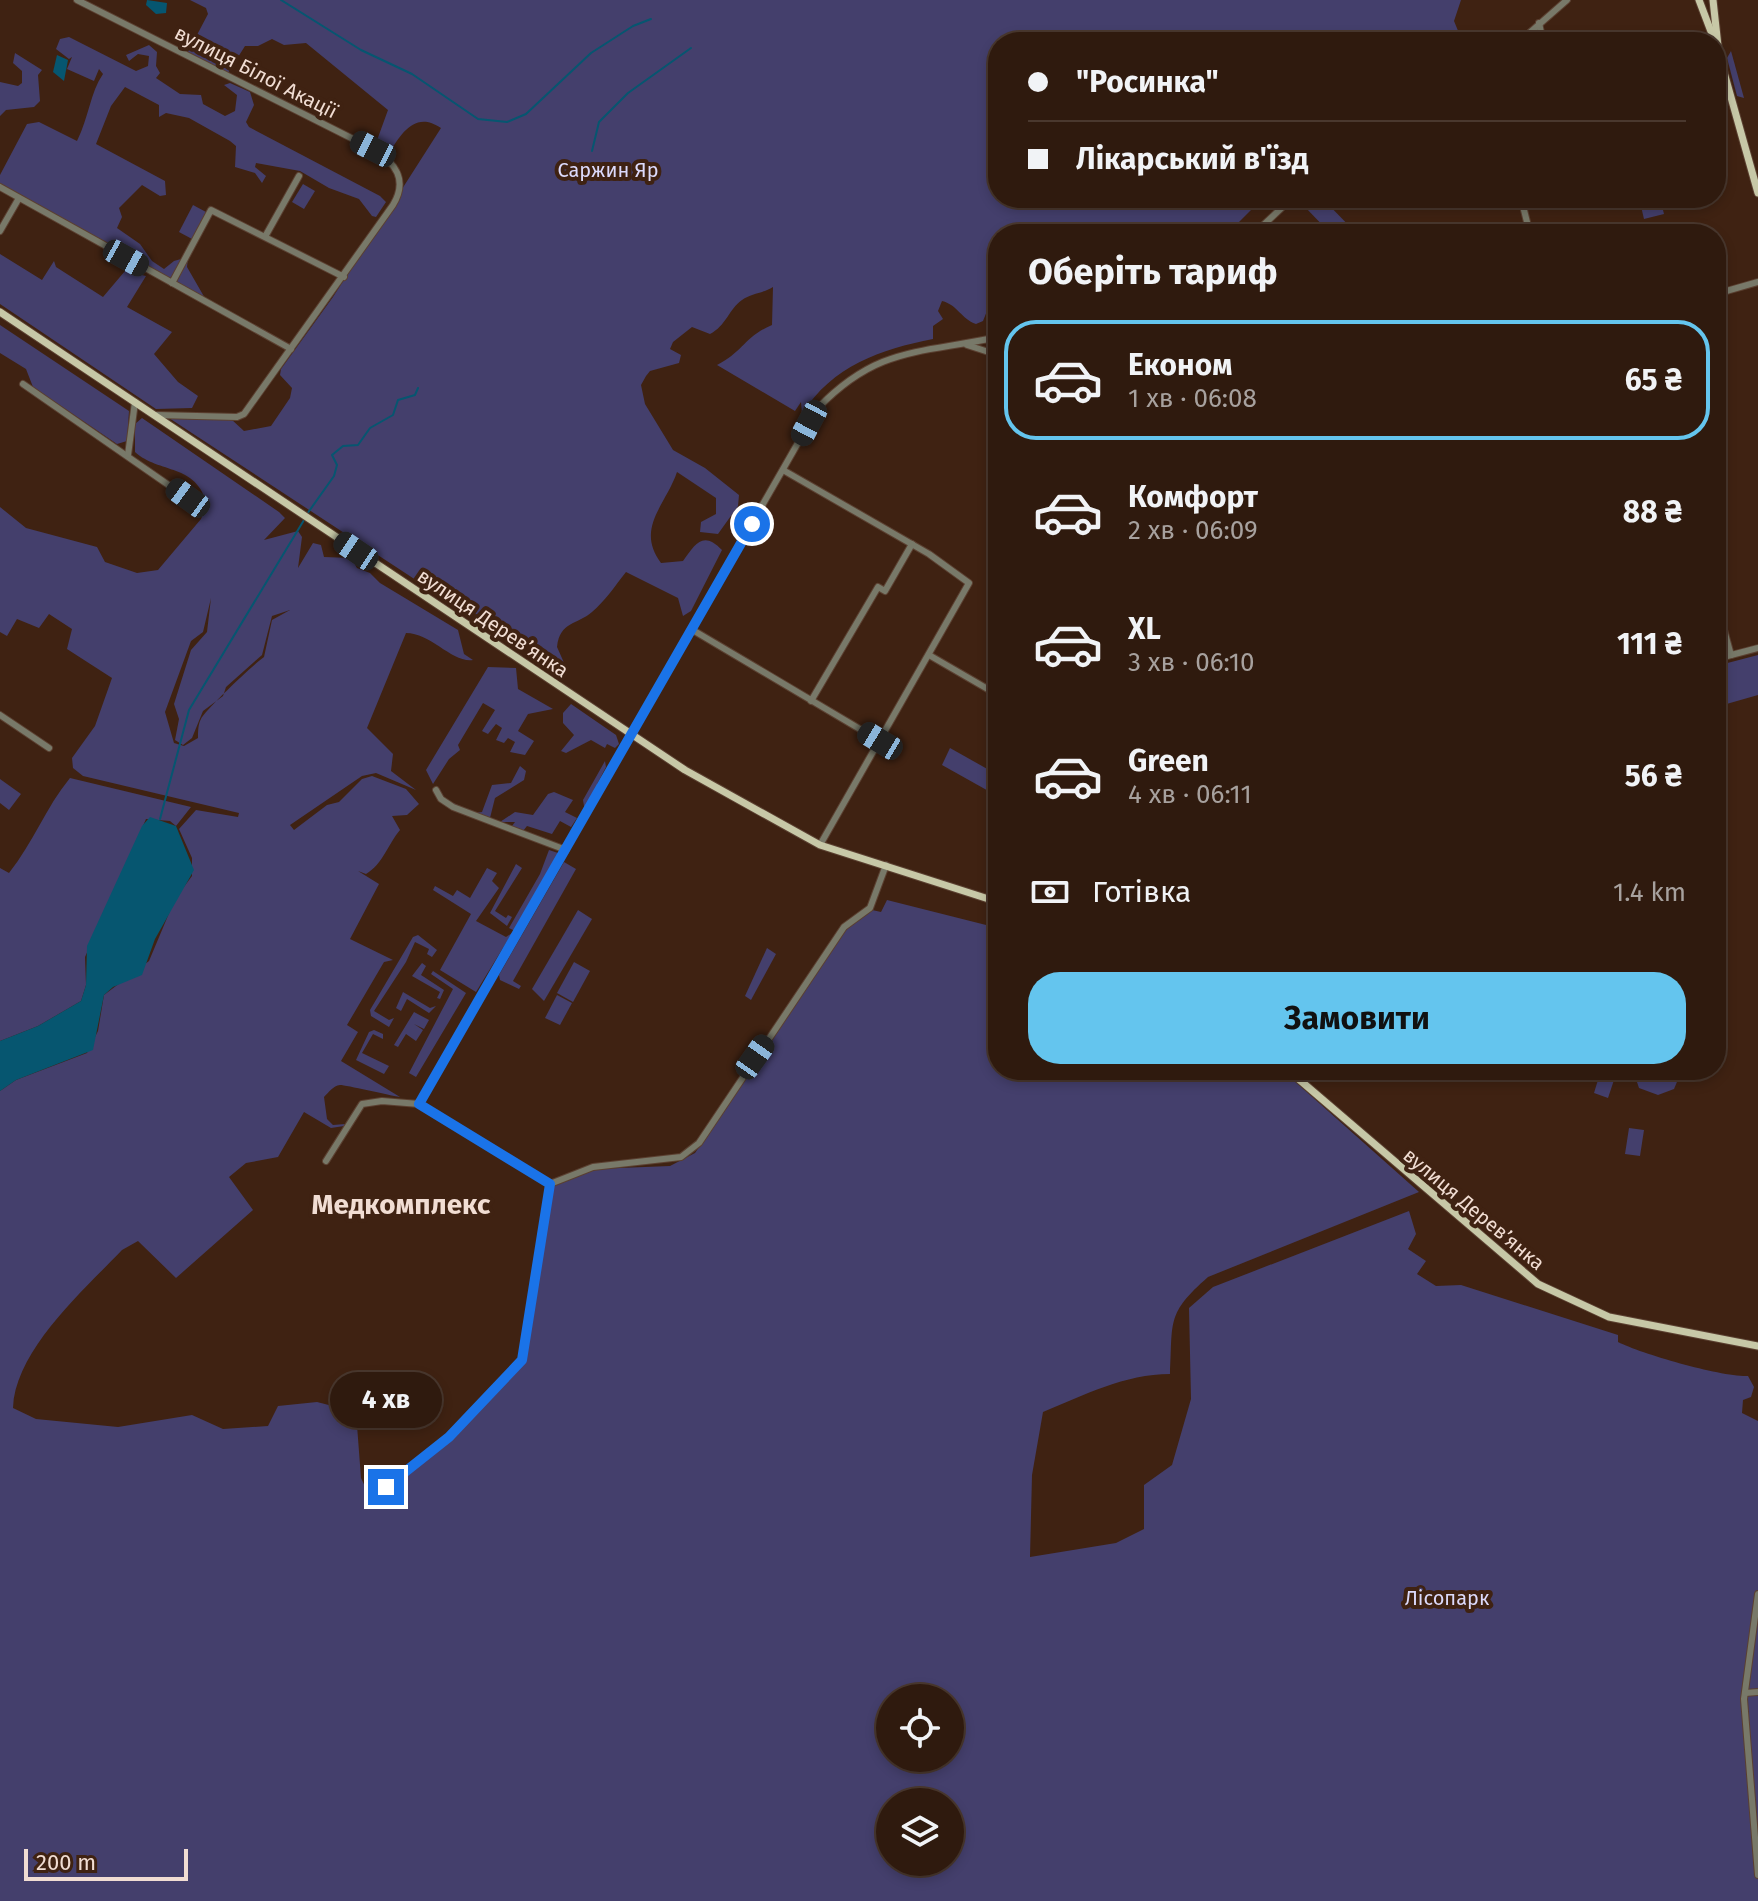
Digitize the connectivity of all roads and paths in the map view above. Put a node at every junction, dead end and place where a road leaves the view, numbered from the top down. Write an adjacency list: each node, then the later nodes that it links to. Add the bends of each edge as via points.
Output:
1 (77, 0): 19 (street, вулиця Білої Акації, via 373,149 395,166 402,191)
2 (1567, 0): 5 (street)
3 (1699, 0): 8 (main road)
4 (1713, 0): 9 (main road)
5 (1539, 23): 6 (street); 7 (street)
6 (1530, 32)
7 (1541, 32)
8 (1711, 32)
9 (1715, 32)
10 (1726, 80): 13 (main road)
11 (299, 176): 18 (street)
12 (0, 187): 14 (street)
13 (1758, 193)
14 (19, 198): 17 (street); 21 (street)
15 (1281, 208): 16 (street)
16 (1265, 224)
17 (0, 231)
18 (266, 235): 19 (street); 21 (street, via 211,210)
19 (344, 277): 26 (street)
20 (1758, 282): 22 (street)
21 (172, 283): 26 (street)
22 (1726, 291)
23 (0, 312): 29 (main road, вулиця Дерев’янка)
24 (988, 339): 25 (street)
25 (965, 344): 27 (street); 32 (street, via 893,356 858,371 818,408)
26 (291, 349): 30 (street, via 244,414)
27 (988, 352)
28 (23, 384): 31 (street)
29 (135, 402): 30 (main road, вулиця Дерев’янка); 31 (street)
30 (154, 415): 44 (main road, вулиця Дерев’янка)
31 (128, 455): 33 (street)
32 (783, 470): 34 (street); 35 (street)
33 (193, 502)
34 (912, 544): 38 (street, via 969,583); 42 (street, via 885,591 878,587)
35 (691, 629): 42 (street); 44 (street)
36 (1726, 637): 39 (street)
37 (1758, 648): 39 (street)
38 (929, 655): 41 (street); 45 (street)
39 (1731, 655): 40 (street)
40 (1726, 656)
41 (988, 689)
42 (811, 701): 45 (street)
43 (0, 715): 46 (street)
44 (632, 736): 48 (main road, вулиця Дерев’янка); 49 (street)
45 (880, 741): 48 (street)
46 (49, 748)
47 (436, 790): 49 (street, via 453,807)
48 (820, 845): 50 (main road, вулиця Дерев’янка)
49 (566, 850): 53 (street)
50 (886, 865): 51 (main road, вулиця Дерев’янка); 55 (street, via 870,908 844,927 699,1143 681,1157 593,1167)
51 (988, 899)
52 (1299, 1080): 56 (main road, вулиця Дерев’янка, via 1546,1289 1625,1322)
53 (419, 1104): 54 (street, via 364,1103); 55 (street)
54 (326, 1161)
55 (550, 1184): 57 (street, via 522,1360 449,1437)
56 (1758, 1346)
57 (386, 1487)
58 (1758, 1594): 60 (street)
59 (1758, 1645): 60 (street)
60 (1749, 1646): 62 (street)
61 (1758, 1692): 62 (street)
62 (1745, 1693): 63 (street)
63 (1749, 1757): 64 (street); 65 (street)
64 (1758, 1759)
65 (1755, 1801): 66 (street)
66 (1758, 1875)

